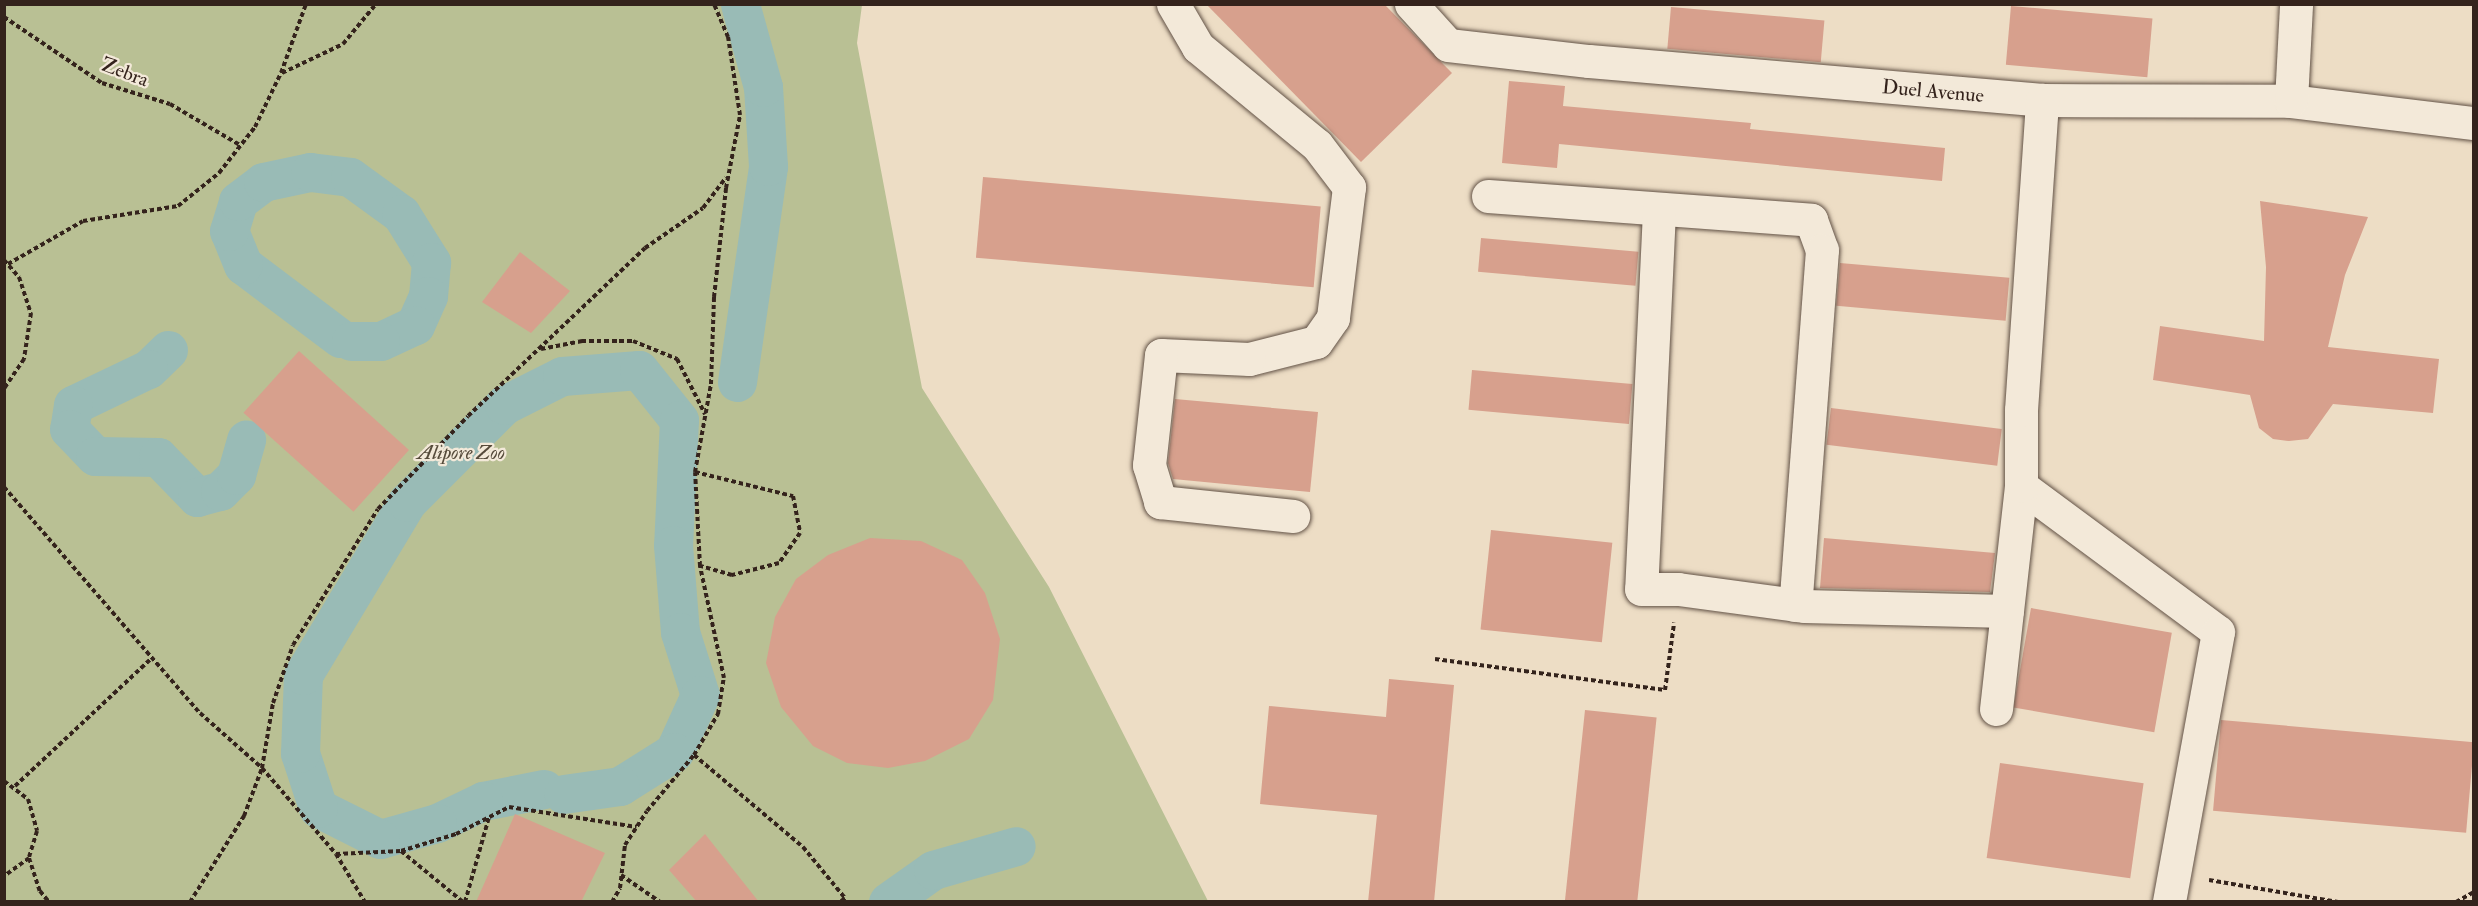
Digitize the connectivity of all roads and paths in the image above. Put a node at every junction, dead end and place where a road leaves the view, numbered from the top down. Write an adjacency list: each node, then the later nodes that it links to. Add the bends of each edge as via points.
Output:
1 (306, 4): 8 (path)
2 (376, 4): 8 (path, via 343,44)
3 (714, 4): 13 (path, via 728,37 740,115)
4 (1173, 4): 23 (lane, via 1198,47 1317,145 1349,187 1333,318 1316,342 1250,359 1161,356 1149,465 1160,502)
5 (1411, 4): 9 (lane, Duel Avenue, via 1448,45)
6 (2296, 4): 10 (lane)
7 (4, 17): 12 (path, Zebra, via 102,83 170,104)
8 (281, 73): 12 (path, via 255,127)
9 (2042, 100): 10 (lane, Duel Avenue); 21 (lane, via 2021,410)
10 (2291, 101): 11 (lane, Duel Avenue)
11 (2474, 123)
12 (240, 145): 16 (path, via 219,173 178,206 83,221)
13 (729, 176): 17 (path, via 703,208 645,248); 19 (path)
14 (1488, 196): 15 (lane)
15 (1659, 211): 25 (lane, via 1641,589); 26 (lane, via 1811,220 1822,250)
16 (6, 262): 18 (path, via 19,277 31,314 24,359)
17 (539, 350): 19 (path, via 582,341 633,341 677,359); 32 (path, via 378,509 336,571 293,645 273,703)
18 (4, 389)
19 (705, 415): 20 (path)
20 (694, 472): 24 (path); 24 (path, via 793,496 800,533 778,563 732,576)
21 (2021, 486): 27 (lane); 42 (lane, via 2218,632)
22 (4, 487): 28 (path)
23 (1293, 516)
24 (700, 566): 31 (path, via 724,678 718,714)
25 (1678, 589): 26 (lane); 29 (path, via 1665,690)
26 (1795, 605): 27 (lane)
27 (2007, 611): 30 (lane)
28 (152, 658): 32 (path, via 200,713); 34 (path)
29 (1435, 659)
30 (1996, 709)
31 (694, 755): 36 (path); 50 (path, via 803,848 845,898)
32 (262, 768): 38 (path); 45 (path, via 244,816)
33 (4, 781): 34 (path)
34 (15, 786): 39 (path, via 28,799 36,819 34,848)
35 (489, 817): 36 (path, via 509,807); 37 (path, via 456,834); 47 (path)
36 (636, 827): 40 (path, via 625,845)
37 (401, 851): 38 (path); 47 (path)
38 (336, 854): 46 (path)
39 (29, 858): 41 (path); 44 (path, via 40,891)
40 (621, 875): 48 (path); 49 (path)
41 (4, 876)
42 (2172, 888): 51 (path)
43 (2474, 892): 52 (path)
44 (49, 902)
45 (190, 902)
46 (365, 902)
47 (464, 902)
48 (612, 902)
49 (660, 902)
50 (840, 902)
51 (2338, 902)
52 (2456, 902)

